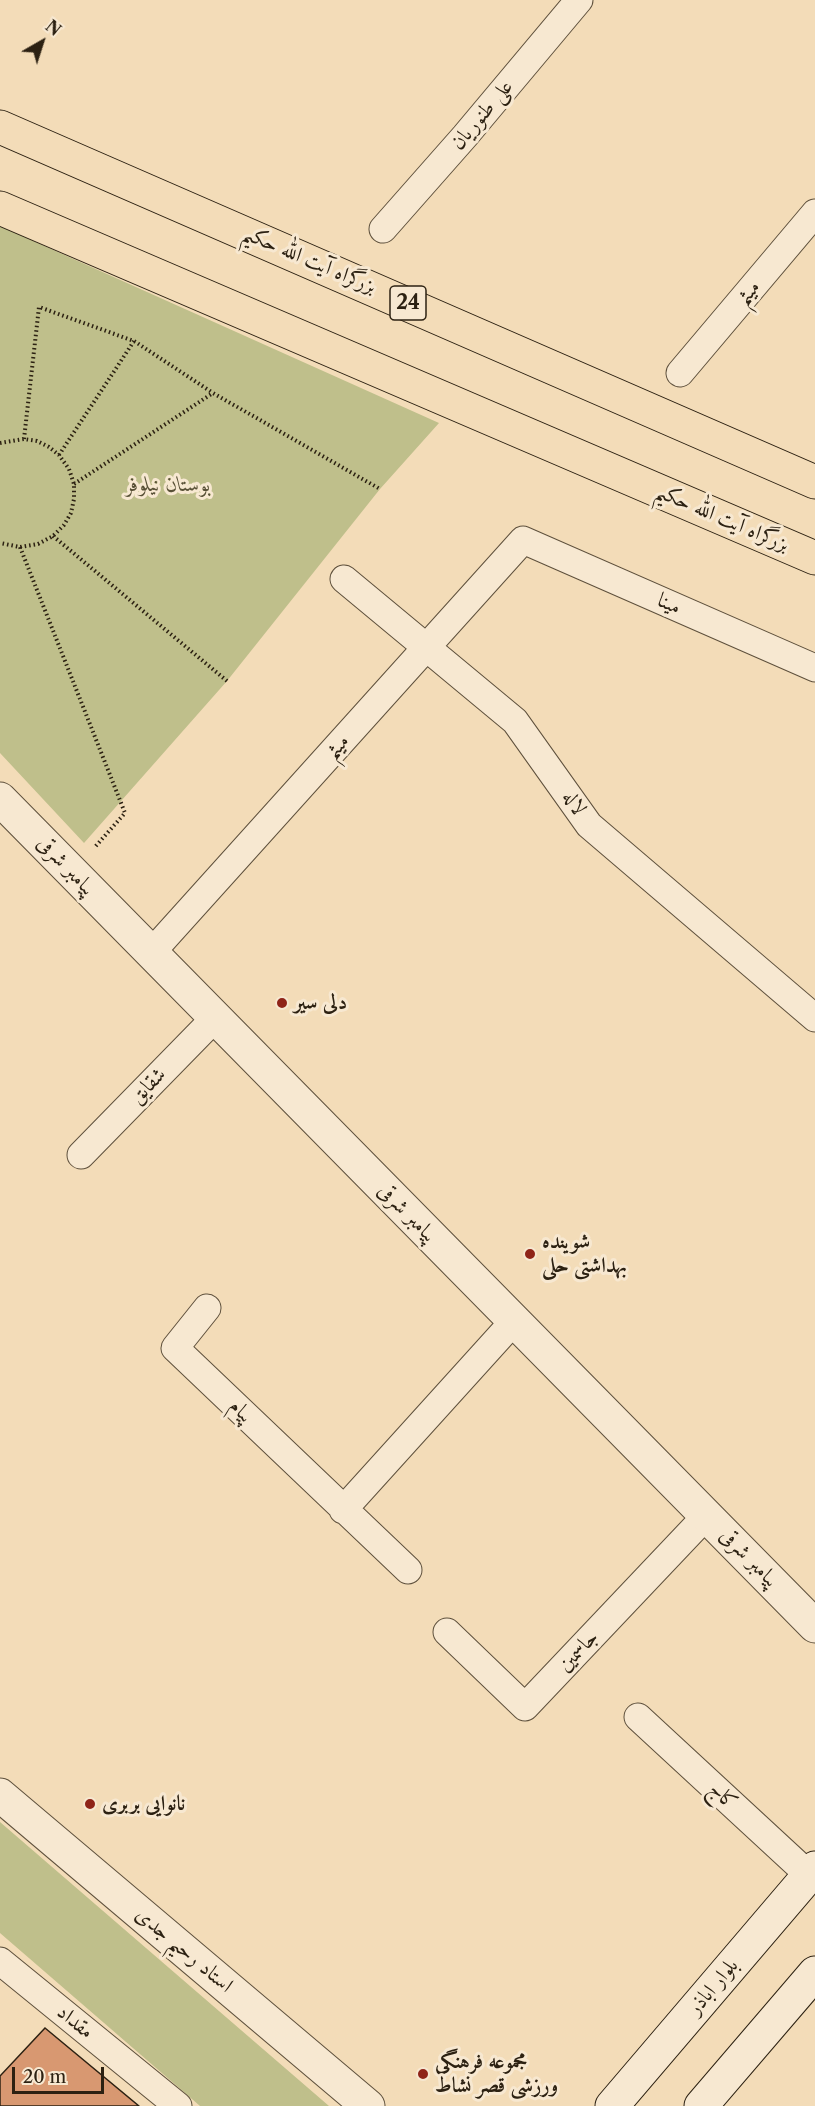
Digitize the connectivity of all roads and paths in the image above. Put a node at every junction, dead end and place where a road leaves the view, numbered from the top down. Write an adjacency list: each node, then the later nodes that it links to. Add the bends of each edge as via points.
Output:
1 (579, 0): 5 (street, علی طنوریان)
2 (0, 127): 12 (highway, بزرگراه آیت الله حکیم / 24)
3 (0, 208): 19 (highway, بزرگراه آیت الله حکیم)
4 (815, 213): 7 (street, میثم)
5 (383, 229)
6 (134, 341): 8 (path); 9 (path, via 39,308); 11 (path)
7 (680, 373)
8 (213, 393): 13 (path); 14 (path)
9 (24, 439): 10 (path); 11 (path, via 37,441)
10 (0, 443)
11 (59, 455): 13 (path)
12 (815, 482)
13 (74, 484): 15 (path, via 71,513)
14 (380, 489)
15 (53, 536): 18 (path); 23 (path)
16 (523, 540): 21 (street, میثم); 22 (street, مینا)
17 (0, 543): 18 (path)
18 (21, 547): 25 (path, via 125,813)
19 (815, 558)
20 (344, 579): 21 (street, لاله)
21 (426, 647): 26 (street, میثم); 28 (street, لاله, via 515,721 589,825)
22 (815, 668)
23 (227, 681)
24 (0, 799): 25 (street, پیامبر شرقی)
25 (73, 873): 26 (street, پیامبر شرقی)
26 (151, 953): 27 (street, پیامبر شرقی)
27 (215, 1018): 29 (street, شقایق); 31 (street, پیامبر شرقی)
28 (815, 1018)
29 (81, 1155)
30 (207, 1308): 32 (street, پیام, via 175,1348)
31 (514, 1321): 32 (street); 33 (street, پیامبر شرقی)
32 (343, 1510): 34 (street, پیام)
33 (706, 1516): 35 (street, پیامبر شرقی); 36 (street, جاسمین, via 525,1707)
34 (408, 1569)
35 (815, 1626)
36 (447, 1632)
37 (638, 1717): 39 (street, کاج)
38 (0, 1795): 43 (street, استاد رحیم جدی)
39 (812, 1871): 44 (street, بلوار اباذر)
40 (0, 1961): 42 (street, مقداد)
41 (815, 1973): 45 (street)
42 (178, 2106)
43 (368, 2106)
44 (612, 2106)
45 (701, 2106)

